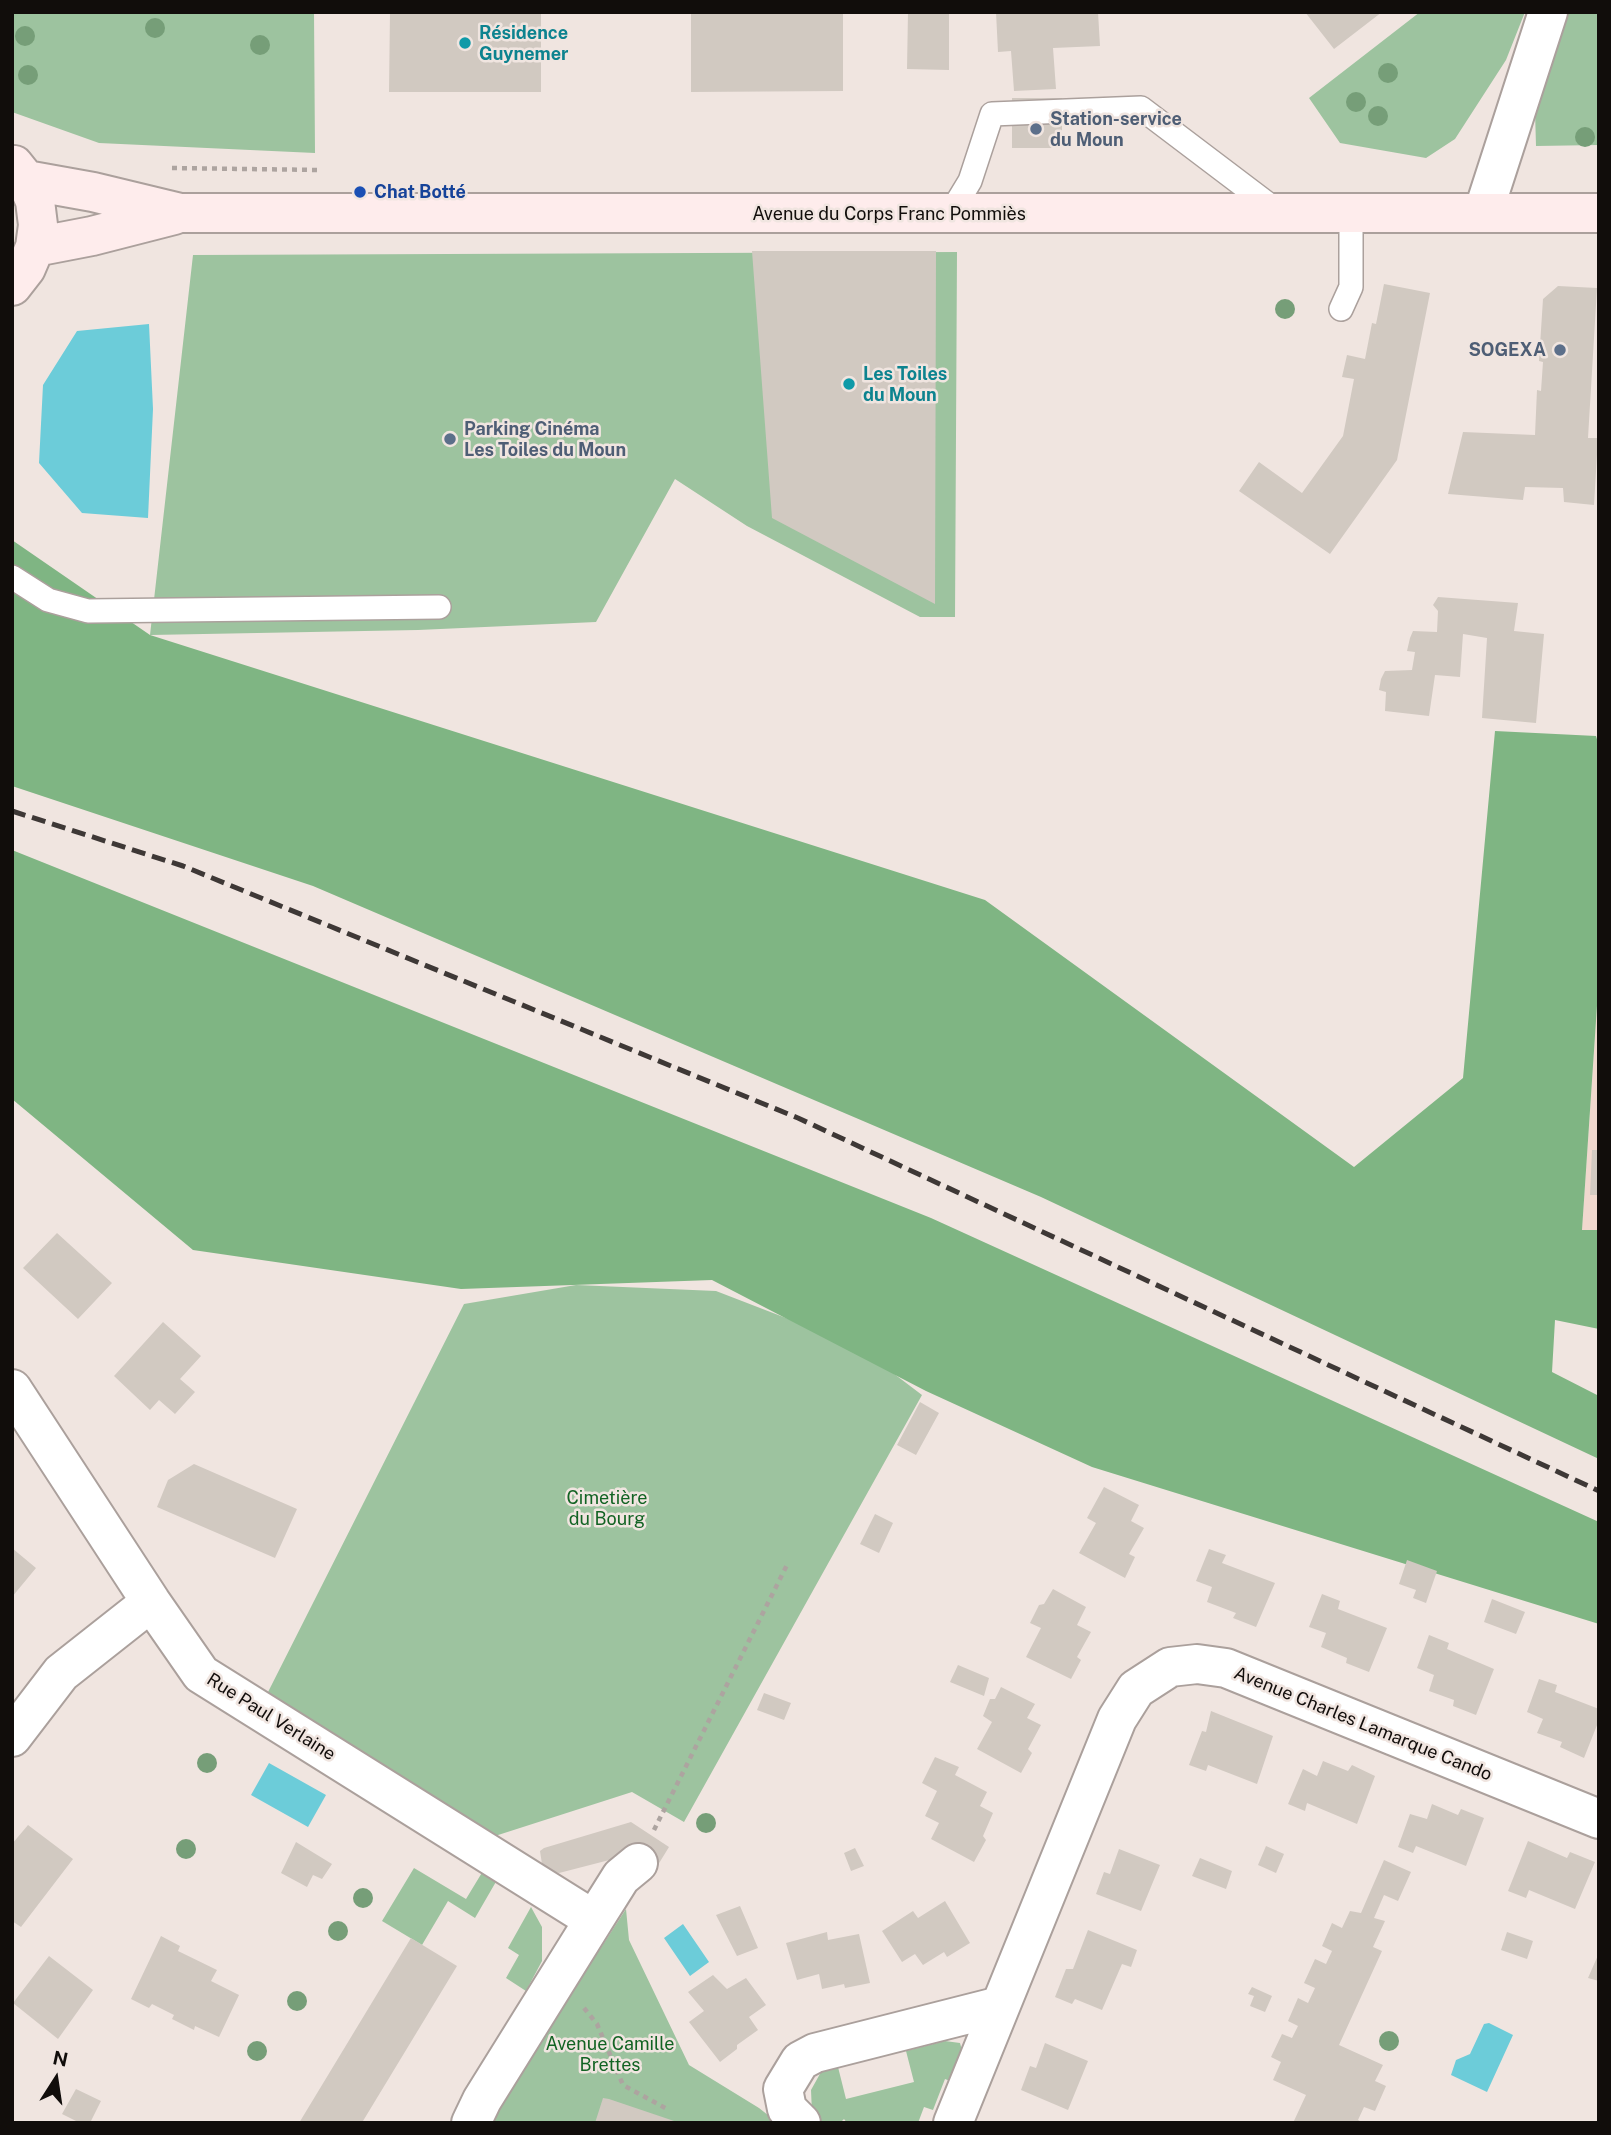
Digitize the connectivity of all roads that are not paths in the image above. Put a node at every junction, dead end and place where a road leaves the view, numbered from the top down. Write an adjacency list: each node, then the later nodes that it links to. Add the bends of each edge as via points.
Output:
1 (1548, 12): 5 (street)
2 (19, 172): 3 (main road, Avenue du Corps Franc Pommiès); 9 (main road, via 35,201)
3 (180, 213): 7 (main road, Avenue du Corps Franc Pommiès); 9 (main road, Avenue du Corps Franc Pommiès)
4 (1280, 213): 7 (main road, Avenue du Corps Franc Pommiès); 7 (lane, via 1141,108 992,114 970,181); 8 (main road, Avenue du Corps Franc Pommiès)
5 (1483, 213): 6 (main road, Avenue du Corps Franc Pommiès); 8 (main road, Avenue du Corps Franc Pommiès)
6 (1599, 213)
7 (950, 214)
8 (1351, 214): 11 (lane, via 1351,287)
9 (35, 247): 10 (main road)
10 (12, 286)
11 (1341, 309)
12 (12, 577): 13 (lane, via 48,600 88,611)
13 (439, 607)
14 (12, 1389): 15 (street, Rue Paul Verlaine)
15 (151, 1602): 16 (street, via 61,1673); 19 (street, Rue Paul Verlaine, via 201,1674)
16 (12, 1737)
17 (1599, 1819): 20 (street, Avenue Charles Lamarque Cando, via 1226,1668 1170,1667 1136,1689 1117,1719)
18 (645, 1849): 19 (street)
19 (594, 1920): 21 (street)
20 (1000, 2006): 22 (street, via 815,2053 800,2061 783,2089 787,2109); 23 (street, Avenue Charles Lamarque Cando)
21 (471, 2123)
22 (801, 2123)
23 (953, 2123)

